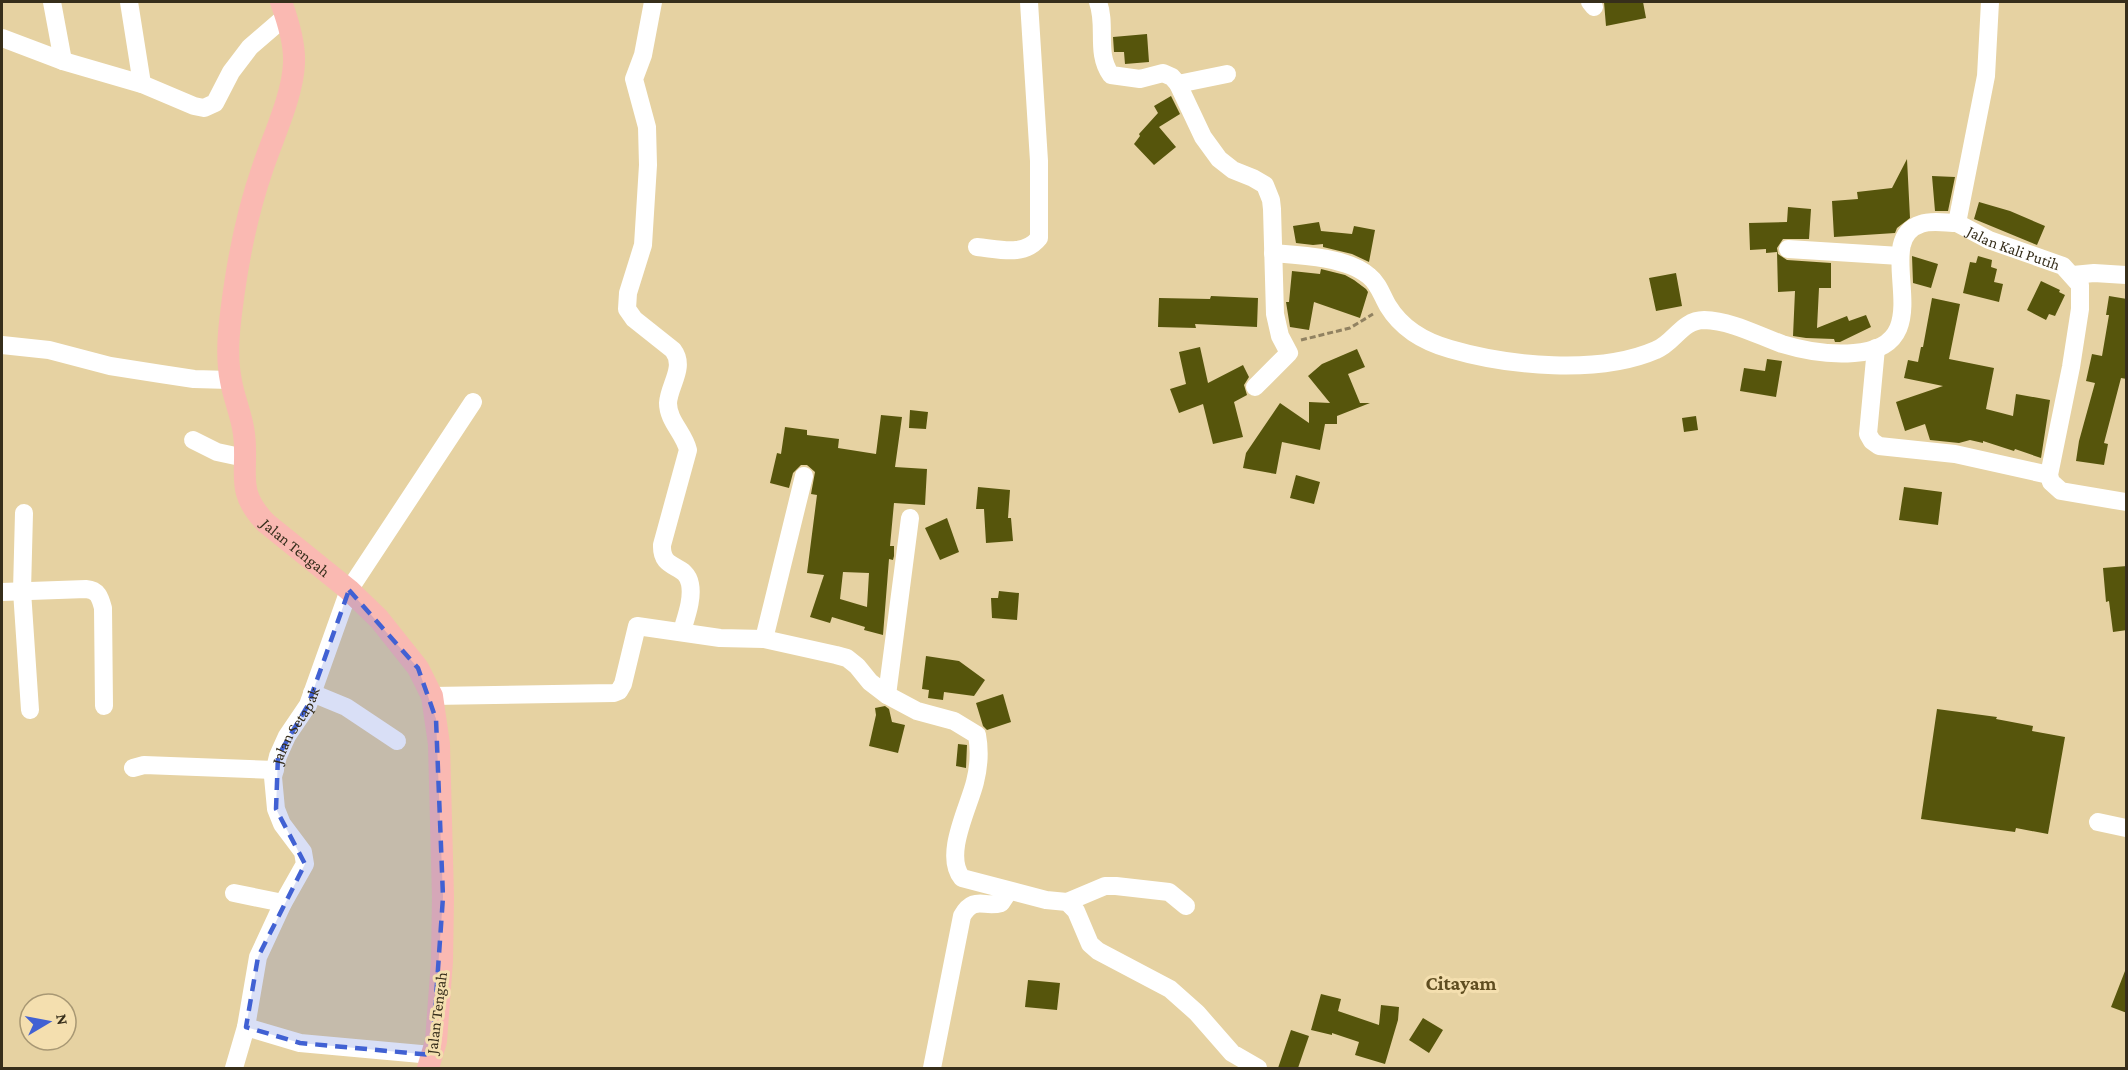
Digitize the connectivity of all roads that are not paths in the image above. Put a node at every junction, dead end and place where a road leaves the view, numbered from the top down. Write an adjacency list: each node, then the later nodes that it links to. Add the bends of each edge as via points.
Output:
1 (52, 2): 9 (street)
2 (129, 2): 11 (street)
3 (653, 2): 35 (street, via 644,55 634,79 647,127 648,165 643,245 626,300 633,319 677,357 669,413 688,450 662,554 664,561 682,570 690,584)
4 (1029, 2): 14 (street, via 1039,161 1039,238 1018,251)
5 (1098, 2): 12 (street, via 1104,66 1111,75 1140,79 1163,73)
6 (1990, 2): 13 (street, Jalan Kali Putih, via 1986,75)
7 (284, 9): 11 (street, via 250,47 210,106 194,106); 22 (main road, Jalan Tengah, via 294,63 291,84 252,198 229,324)
8 (2, 38): 9 (street)
9 (63, 61): 11 (street)
10 (1227, 74): 12 (street)
11 (142, 84)
12 (1178, 84): 16 (street, via 1203,137 1219,159 1264,185 1271,200)
13 (1957, 223): 17 (street, via 1922,223 1912,228 1902,243); 18 (street, Jalan Kali Putih, via 1989,240 2063,266)
14 (977, 247)
15 (1788, 249): 17 (street)
16 (1273, 253): 21 (street, via 1316,257 1357,269 1369,275 1400,324 1413,333 1452,350 1493,358 1585,366 1658,350 1686,325 1702,320 1825,353 1856,353); 23 (street, via 1275,314 1289,353)
17 (1900, 256): 21 (street, via 1900,327 1890,340)
18 (2073, 275): 19 (street); 27 (street, Jalan Kali Putih, via 2080,285 2080,309)
19 (2127, 275)
20 (2, 345): 22 (street, via 49,350 161,374)
21 (1876, 348): 27 (street, via 1868,434 1872,441 1879,446 1955,454)
22 (230, 380): 26 (main road, Jalan Tengah, via 242,419)
23 (1255, 387)
24 (473, 402): 32 (street, Jalan Setapak)
25 (193, 440): 26 (street, via 217,452)
26 (245, 458): 32 (main road, Jalan Tengah, via 244,484 256,512)
27 (2049, 475): 29 (street, via 2061,491)
28 (804, 476): 36 (street)
29 (2127, 502)
30 (24, 513): 34 (street)
31 (910, 518): 38 (street)
32 (349, 590): 37 (street, Jalan Setapak); 39 (main road, Jalan Tengah, via 406,652)
33 (2, 591): 34 (street)
34 (22, 591): 40 (street, via 86,589 99,595 103,608); 41 (street)
35 (682, 632): 36 (street); 39 (street, via 638,626 623,684 614,693)
36 (764, 639): 38 (street, via 847,658)
37 (312, 693): 42 (street, via 346,707); 44 (street, Jalan Setapak, via 287,736)
38 (887, 695): 47 (street, via 917,711 954,721 977,735 980,751 975,781 956,846 955,866 962,878)
39 (432, 696): 53 (main road, Jalan Tengah, via 439,744 443,897 436,1041)
40 (104, 706)
41 (30, 711)
42 (397, 741)
43 (133, 768): 44 (street, via 144,765)
44 (275, 770): 49 (street, Jalan Setapak, via 276,809 305,859 304,869)
45 (2098, 822): 46 (street)
46 (2127, 828)
47 (1009, 891): 50 (street); 55 (street, via 1001,903 976,904 962,916)
48 (234, 893): 49 (street)
49 (283, 903): 52 (street, Jalan Setapak, via 258,957)
50 (1067, 903): 51 (street, via 1106,886 1116,886 1169,892); 56 (street, via 1076,911 1090,944 1098,951 1170,988 1232,1053)
51 (1186, 906)
52 (246, 1027): 53 (street, via 300,1042); 54 (street, Jalan Setapak)
53 (430, 1062)
54 (234, 1068)
55 (932, 1068)
56 (1258, 1068)

